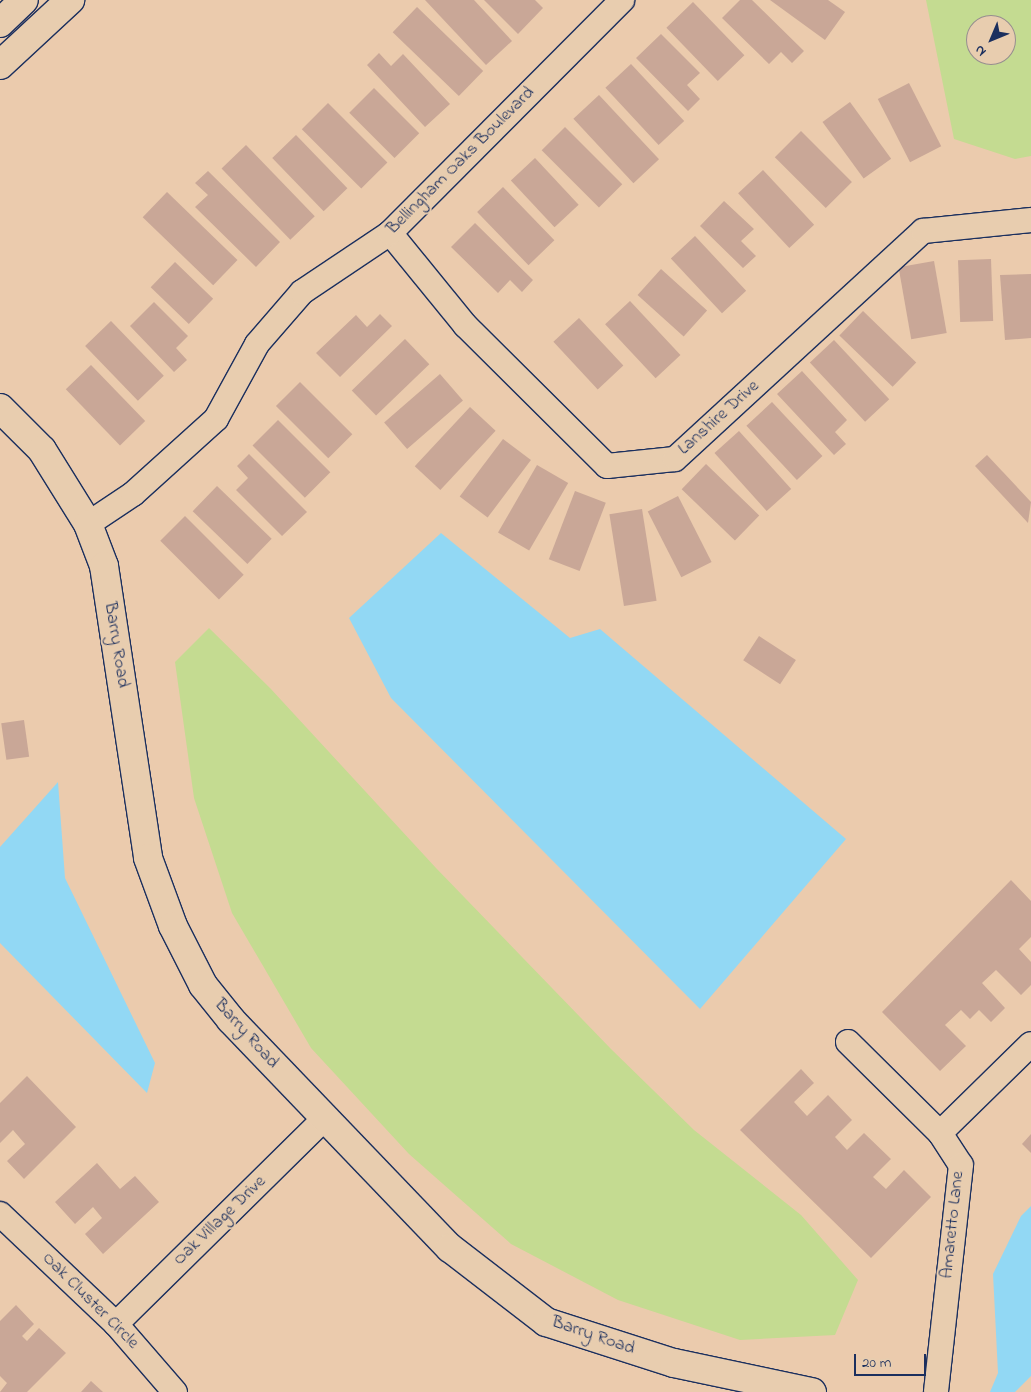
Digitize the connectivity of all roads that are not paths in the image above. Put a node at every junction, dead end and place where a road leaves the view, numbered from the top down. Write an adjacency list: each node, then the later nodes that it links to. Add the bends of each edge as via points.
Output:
1 (24, 0): 4 (main road)
2 (70, 0): 5 (main road)
3 (622, 0): 7 (street, Bellingham Oaks Boulevard)
4 (0, 22)
5 (0, 65)
6 (1031, 220): 7 (street, Lanshire Drive, via 923,231 675,459 607,466 465,325)
7 (390, 234): 9 (street, Bellingham Oaks Boulevard, via 302,292 257,344 216,419 134,494)
8 (0, 408): 9 (main road, Barry Road, via 42,450)
9 (88, 524): 12 (main road, Barry Road, via 104,566 148,858 174,926 203,984 231,1020)
10 (848, 1042): 13 (street, Amaretto Lane)
11 (1031, 1044): 13 (street)
12 (324, 1119): 15 (street, Oak Village Drive); 17 (main road, Barry Road, via 450,1248 546,1322 674,1363)
13 (940, 1133): 18 (street, Amaretto Lane, via 961,1165)
14 (0, 1214): 15 (street, Oak Cluster Circle)
15 (116, 1324): 16 (street, Oak Cluster Circle)
16 (175, 1392)
17 (812, 1392)
18 (936, 1392)

